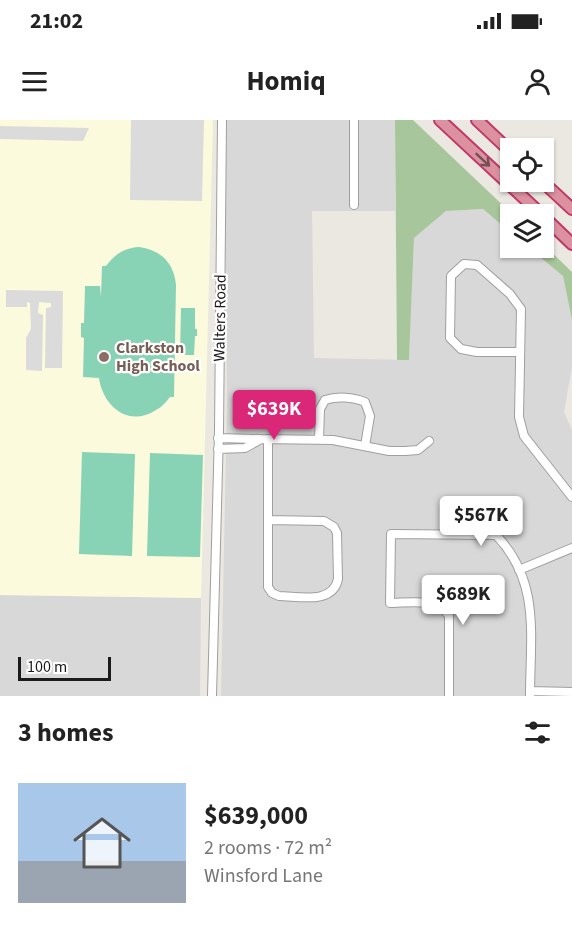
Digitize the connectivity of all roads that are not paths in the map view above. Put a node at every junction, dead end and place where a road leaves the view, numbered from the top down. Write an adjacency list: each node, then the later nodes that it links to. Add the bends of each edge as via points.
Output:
1 (222, 120): 13 (street, Walters Road)
2 (354, 120): 8 (street)
3 (440, 120): 7 (highway, one-way to 7)
4 (477, 120): 5 (highway)
5 (500, 142)
6 (554, 192): 9 (highway)
7 (530, 204)
8 (354, 205)
9 (572, 209)
10 (554, 227): 11 (highway)
11 (572, 244)
12 (519, 352): 12 (street, via 521,309 477,265 464,264 451,276 450,338 461,349); 19 (street, via 519,417 524,436)
13 (218, 438): 14 (street); 18 (street, Walters Road)
14 (265, 440): 15 (street); 18 (street, via 245,448); 20 (street)
15 (319, 440): 17 (street); 17 (street, via 320,409 325,400 357,398 365,402 370,416)
16 (429, 441): 17 (street, via 418,450)
17 (365, 446)
18 (218, 449): 25 (street, Walters Road)
19 (572, 497)
20 (268, 520): 20 (street, via 268,586 272,593 324,597 332,592 338,579 334,527 324,521)
21 (572, 548): 22 (street)
22 (519, 570): 24 (street, via 532,617); 26 (street, via 511,550 496,535 391,534 390,603 436,604 448,616)
23 (572, 692): 24 (street)
24 (530, 693)
25 (212, 696)
26 (449, 696)

